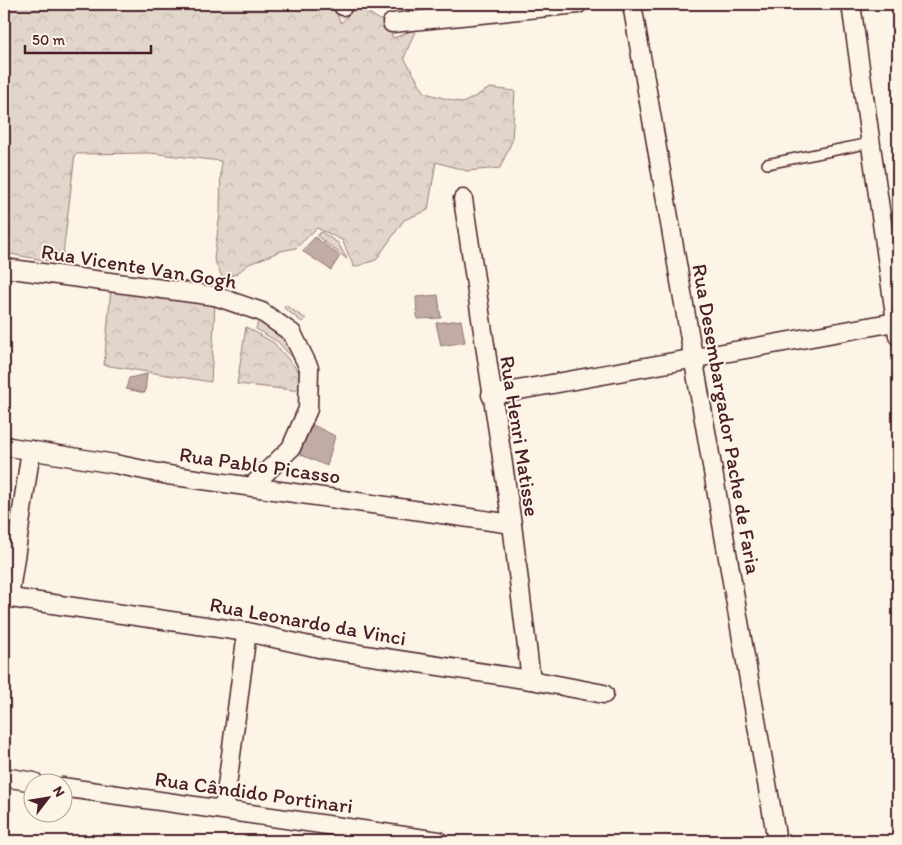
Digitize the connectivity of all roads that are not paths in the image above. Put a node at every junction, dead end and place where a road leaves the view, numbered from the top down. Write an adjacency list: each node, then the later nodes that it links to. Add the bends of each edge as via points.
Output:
1 (578, 4): 4 (street)
2 (632, 4): 10 (street, Rua Desembargador Pache de Faria)
3 (851, 4): 5 (street)
4 (392, 23)
5 (870, 142): 6 (lane); 9 (street)
6 (767, 164)
7 (463, 199): 11 (street, Rua Henri Matisse)
8 (4, 268): 14 (street, Rua Vicente Van Gogh, via 215,296 262,312 292,333 309,368 308,409 291,448)
9 (897, 329): 10 (street)
10 (694, 358): 11 (street); 25 (street, Rua Desembargador Pache de Faria)
11 (491, 395): 15 (street, Rua Henri Matisse)
12 (4, 446): 13 (street, Rua Pablo Picasso)
13 (31, 450): 14 (street, Rua Pablo Picasso, via 168,475); 16 (street)
14 (252, 486): 15 (street, Rua Pablo Picasso)
15 (512, 524): 18 (street, Rua Henri Matisse)
16 (6, 598): 17 (street, Rua Leonardo da Vinci)
17 (247, 632): 18 (street, Rua Leonardo da Vinci, via 319,648); 23 (street)
18 (531, 680): 19 (street, Rua Leonardo da Vinci)
19 (604, 694)
20 (4, 777): 21 (street)
21 (22, 780)
22 (72, 788): 23 (street, Rua Cândido Portinari)
23 (224, 809): 24 (street, Rua Cândido Portinari)
24 (439, 841)
25 (777, 841)

